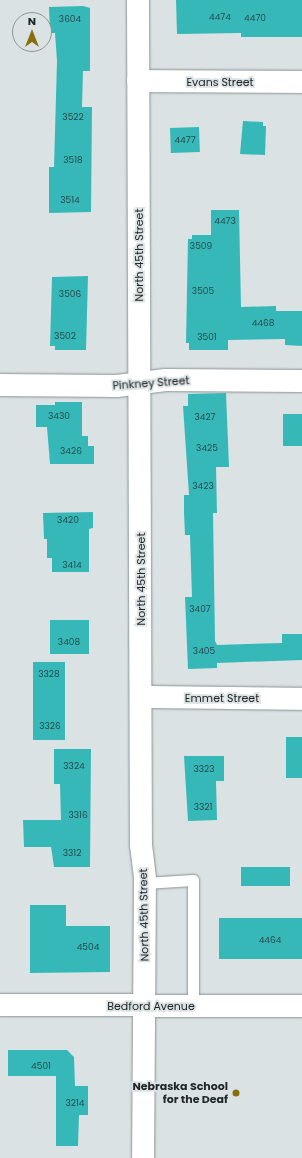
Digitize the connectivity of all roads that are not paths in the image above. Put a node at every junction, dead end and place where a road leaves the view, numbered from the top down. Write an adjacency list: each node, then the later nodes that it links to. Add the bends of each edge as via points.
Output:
1 (138, 0): 2 (street, North 45th Street)
2 (138, 81): 3 (street, Evans Street); 5 (street, North 45th Street)
3 (302, 82)
4 (302, 381): 5 (street, Pinkney Street, via 166,380)
5 (140, 383): 6 (street, Pinkney Street); 7 (street, North 45th Street)
6 (0, 385)
7 (141, 697): 8 (street, Emmet Street); 9 (street, North 45th Street, via 141,845)
8 (302, 699)
9 (145, 883): 11 (street, North 45th Street); 12 (lane, via 193,880)
10 (0, 1005): 11 (street, Bedford Avenue)
11 (144, 1006): 12 (street, Bedford Avenue); 14 (street, North 45th Street)
12 (193, 1006): 13 (street, Bedford Avenue)
13 (302, 1006)
14 (143, 1158)

